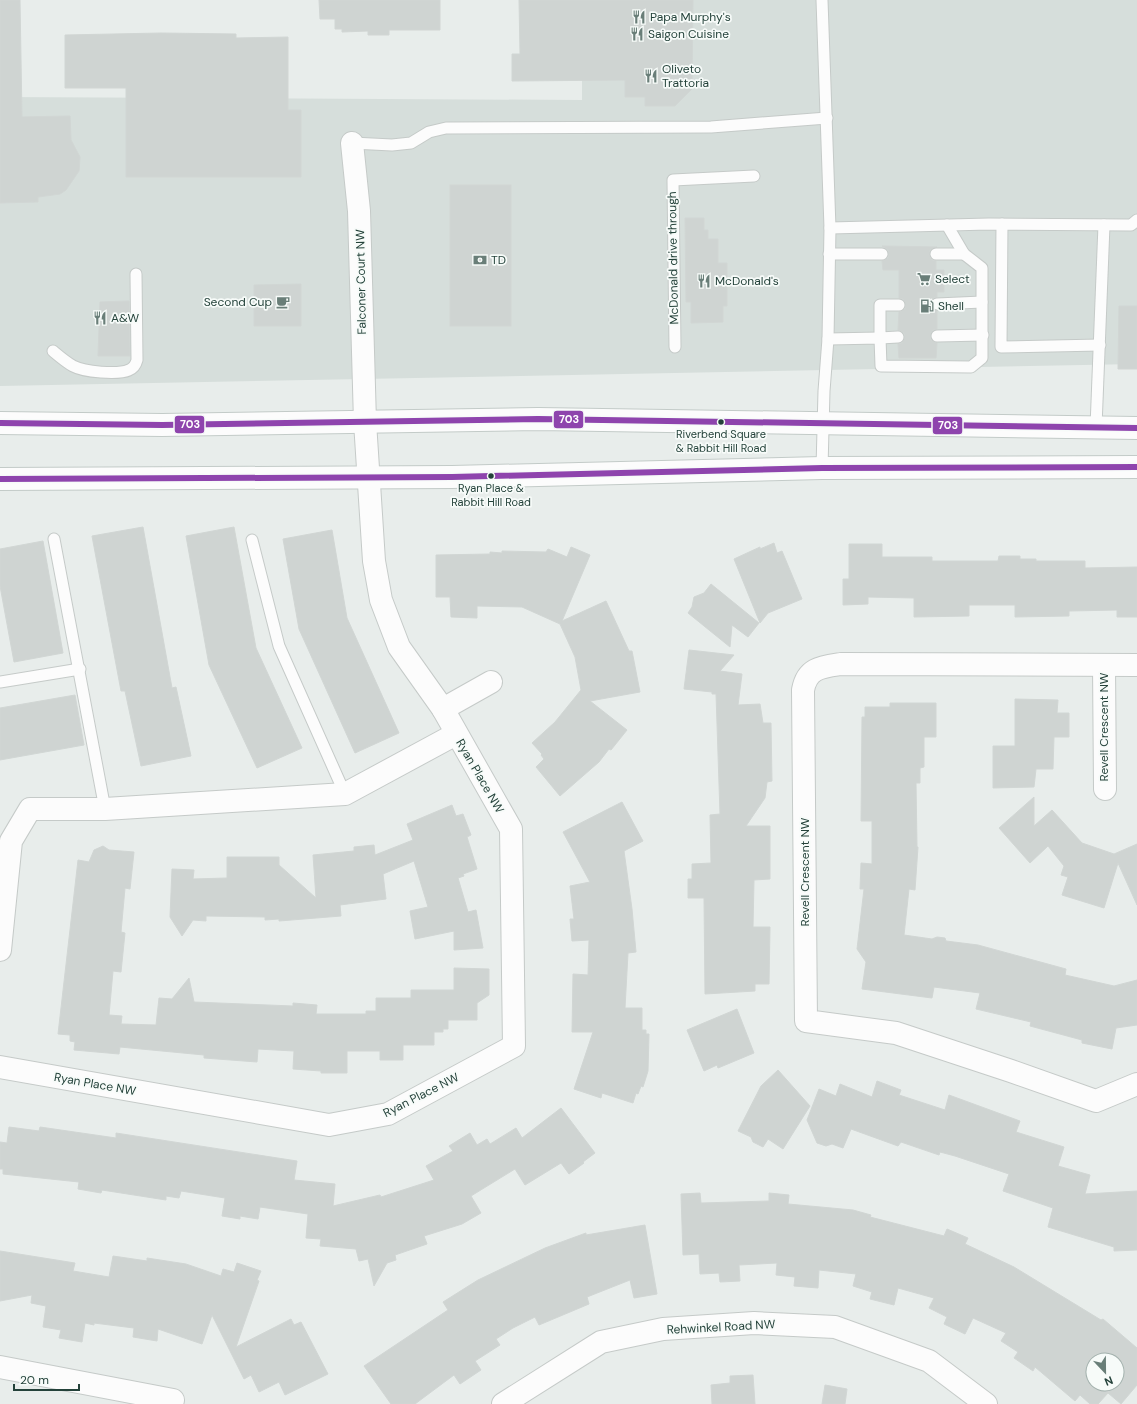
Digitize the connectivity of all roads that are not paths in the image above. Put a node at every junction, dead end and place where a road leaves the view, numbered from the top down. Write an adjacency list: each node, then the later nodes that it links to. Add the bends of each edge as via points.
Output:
1 (822, 0): 2 (lane)
2 (827, 118): 3 (lane, via 711,127 446,128 429,132 411,143); 9 (lane)
3 (352, 143): 28 (street, Falconer Court NW, via 359,211)
4 (754, 176): 24 (lane, McDonald drive through, via 672,180)
5 (1137, 220): 7 (lane, via 1131,225)
6 (1002, 224): 7 (lane); 8 (lane); 26 (lane)
7 (1104, 225): 23 (lane)
8 (947, 226): 9 (lane); 13 (lane)
9 (830, 228): 10 (lane)
10 (829, 254): 11 (lane); 22 (lane)
11 (882, 254)
12 (936, 254): 13 (lane)
13 (964, 254): 15 (lane, via 982,268)
14 (136, 274): 27 (lane, via 135,365 121,371 86,371 73,366)
15 (982, 302): 16 (lane); 18 (lane)
16 (936, 304)
17 (899, 305): 21 (lane, via 880,306)
18 (982, 335): 19 (lane); 25 (lane)
19 (937, 336)
20 (898, 337): 21 (lane)
21 (880, 338): 22 (lane); 25 (lane, via 880,366 970,367 982,358)
22 (828, 340): 29 (lane)
23 (1100, 345): 26 (lane); 31 (lane)
24 (674, 347)
25 (982, 347): 26 (lane)
26 (1001, 347)
27 (53, 351)
28 (365, 422): 29 (street, via 545,419); 30 (street, via 147,425); 35 (street, Ryan Place NW)
29 (824, 422): 31 (street); 34 (lane)
30 (0, 423)
31 (1096, 427): 32 (street)
32 (1137, 428)
33 (1137, 467): 34 (street)
34 (822, 468): 35 (street, via 452,477)
35 (368, 476): 36 (street); 44 (street, Ryan Place NW, via 374,561 382,600 399,647)
36 (0, 479)
37 (54, 539): 41 (lane)
38 (252, 540): 47 (lane, via 279,646)
39 (1104, 665): 40 (street, Revell Crescent NW); 46 (street, Revell Crescent NW); 51 (street, Revell Crescent NW, via 841,664 816,669 810,674 805,680 803,690 806,1021 896,1033 1096,1101)
40 (1137, 665)
41 (80, 669): 42 (lane); 48 (lane)
42 (0, 682)
43 (491, 682): 44 (street)
44 (443, 709): 45 (street, Ryan Place NW)
45 (456, 734): 47 (street, Ryan Place NW); 50 (street, Ryan Place NW, via 511,829 514,1046 388,1114 329,1126)
46 (1105, 789)
47 (345, 794): 48 (street, Ryan Place NW)
48 (105, 810): 49 (street, Ryan Place NW, via 30,809 11,841)
49 (0, 950)
50 (0, 1067)
51 (1137, 1084)
52 (0, 1367): 53 (street)
53 (173, 1400)
54 (503, 1404): 55 (street, Rehwinkel Road NW, via 601,1342 663,1329 754,1323 843,1330 929,1361)
55 (986, 1404)

